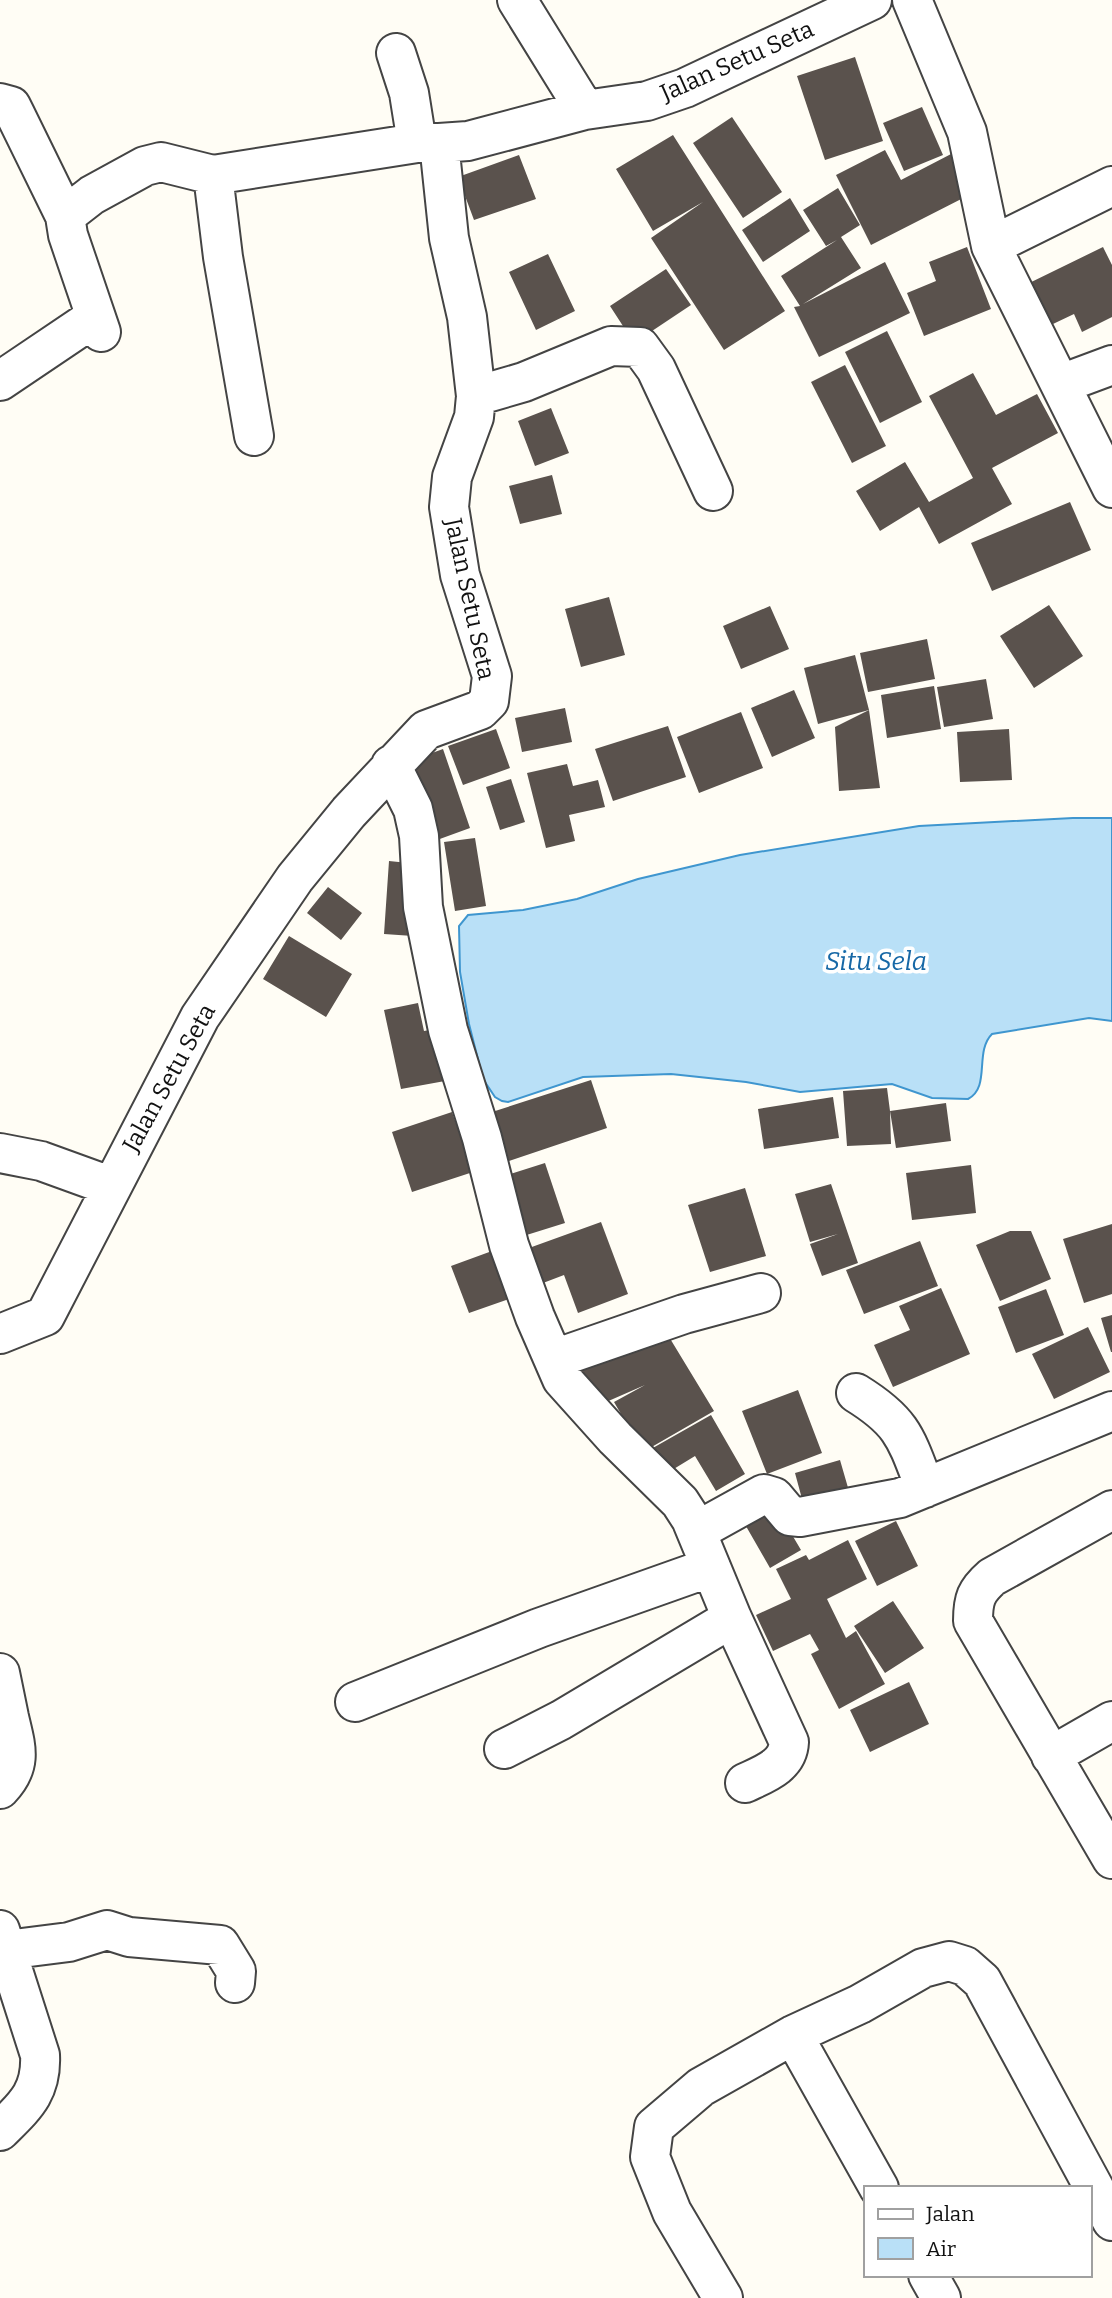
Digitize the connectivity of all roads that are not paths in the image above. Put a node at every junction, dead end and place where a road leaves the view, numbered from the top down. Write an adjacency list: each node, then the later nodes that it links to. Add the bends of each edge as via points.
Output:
1 (517, 0): 6 (street)
2 (873, 0): 6 (street, Jalan Setu Seta, via 685,88 647,101)
3 (912, 0): 11 (street, via 967,132)
4 (396, 53): 7 (street)
5 (0, 103): 10 (street, via 11,106)
6 (585, 110): 7 (street, Jalan Setu Seta, via 468,141)
7 (428, 143): 8 (street); 15 (street, Jalan Setu Seta, via 467,317)
8 (213, 175): 10 (street, via 176,164 145,166); 16 (street)
9 (1112, 186): 11 (street)
10 (65, 216): 13 (street, via 98,324)
11 (991, 246): 14 (street)
12 (1112, 365): 14 (street)
13 (0, 381)
14 (1061, 384): 17 (street)
15 (476, 396): 18 (street, via 524,382 611,346 640,347 656,369); 19 (street, Jalan Setu Seta, via 474,417 452,477 449,507 460,575 492,676 489,701 480,710 426,730)
16 (254, 436)
17 (1112, 488)
18 (713, 491)
19 (391, 765): 21 (street, Jalan Setu Seta, via 295,878 200,1017); 24 (street, via 413,809 419,836 423,907 448,1030 509,1245)
20 (0, 1153): 21 (street, via 41,1161)
21 (110, 1186): 23 (street, Jalan Setu Seta, via 45,1316)
22 (761, 1293): 24 (street)
23 (0, 1334)
24 (554, 1359): 29 (street, via 562,1379 680,1502)
25 (856, 1393): 27 (street, via 887,1412 904,1433)
26 (1112, 1411): 27 (street)
27 (925, 1488): 29 (street, via 900,1498 800,1517 790,1516 774,1497 764,1494)
28 (1112, 1510): 36 (street, via 992,1577 977,1590 973,1604 973,1621)
29 (697, 1531): 30 (street)
30 (711, 1567): 31 (street); 33 (street, via 539,1628)
31 (732, 1618): 35 (street); 38 (street, via 789,1742 789,1753 781,1763)
32 (0, 1673): 37 (street, via 18,1748 18,1762)
33 (355, 1702)
34 (1112, 1721): 36 (street)
35 (504, 1749)
36 (1051, 1756): 39 (street)
37 (3, 1783)
38 (745, 1783)
39 (1112, 1859)
40 (3, 1940): 41 (street, via 62,1944 107,1930 129,1937 220,1945 236,1971); 43 (street, via 40,2054 41,2076 31,2097)
41 (235, 1983)
42 (793, 2035): 44 (street); 45 (street, via 923,1968 949,1961 965,1966 982,1982 1004,2017); 47 (street, via 701,2087 654,2127 650,2157 673,2211)
43 (0, 2131)
44 (878, 2186)
45 (1112, 2221)
46 (929, 2277): 48 (street)
47 (723, 2298)
48 (941, 2298)

